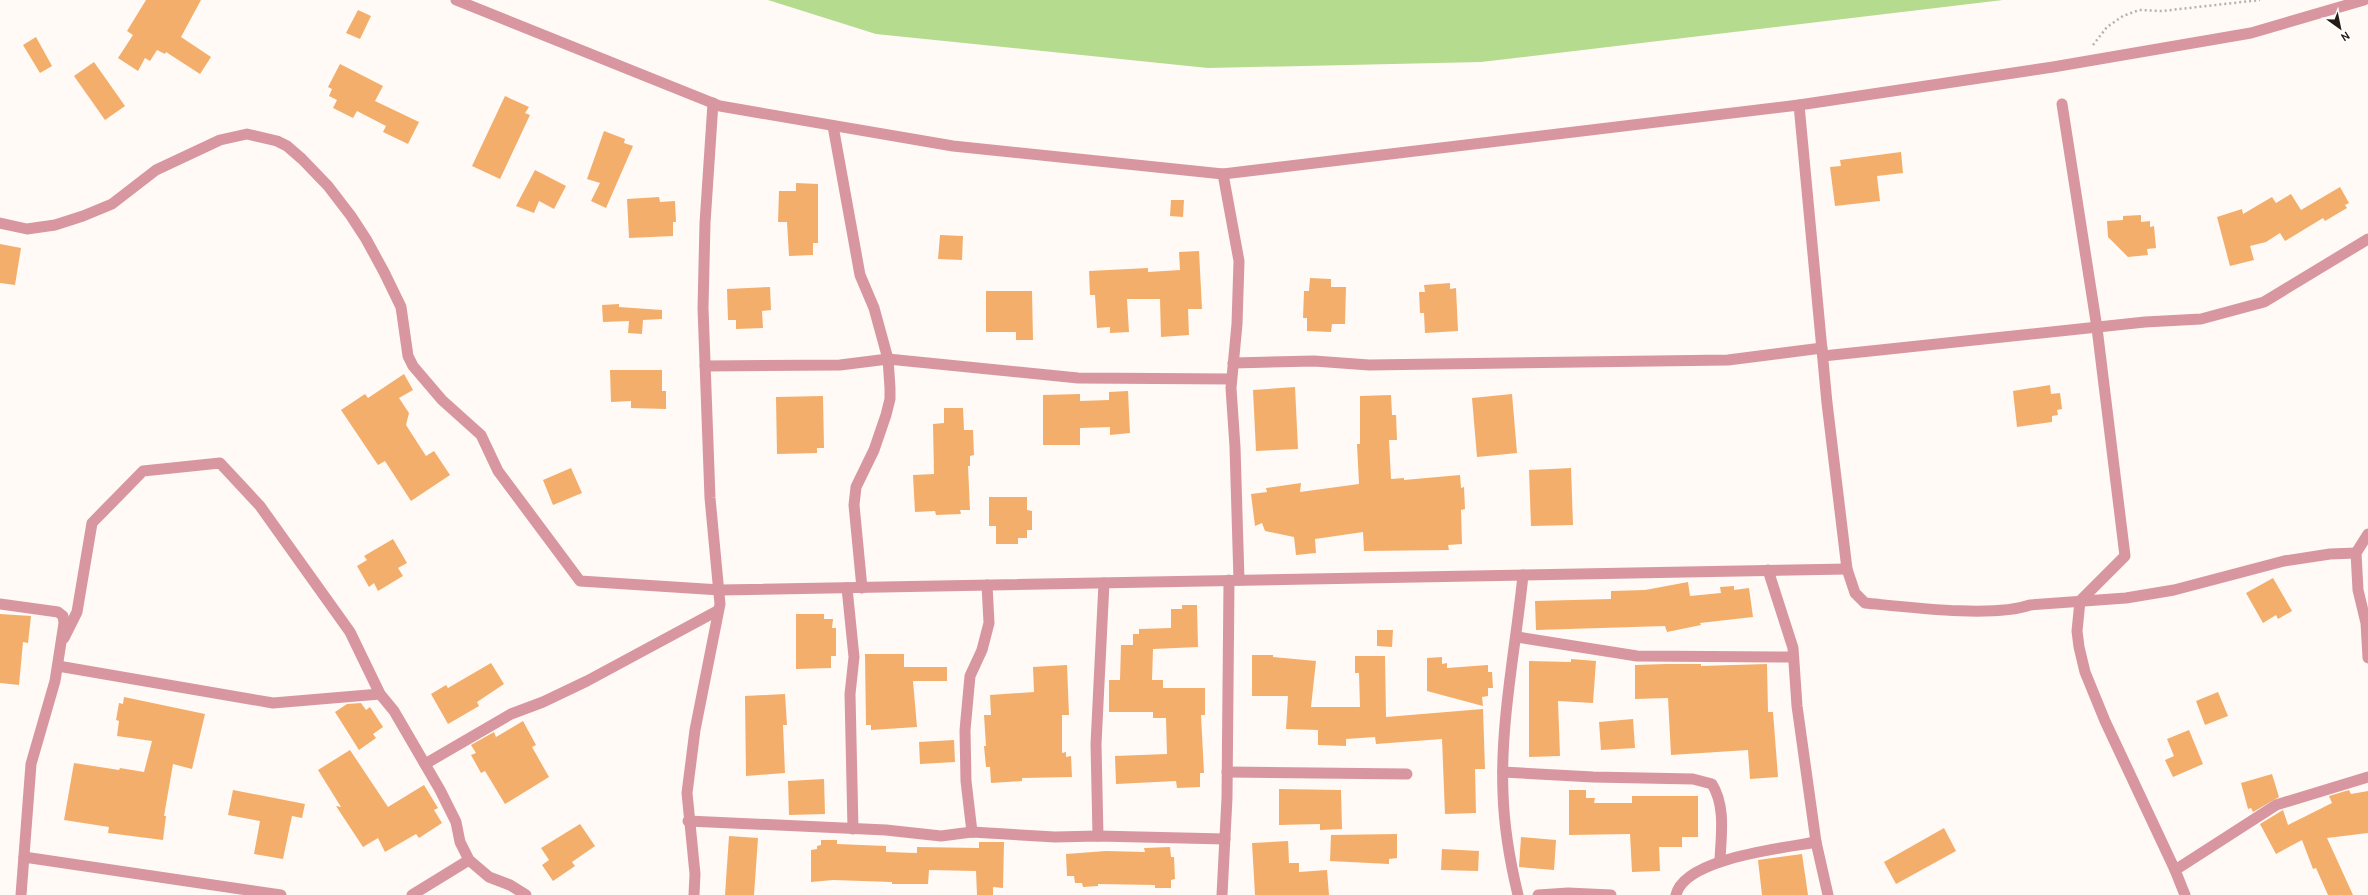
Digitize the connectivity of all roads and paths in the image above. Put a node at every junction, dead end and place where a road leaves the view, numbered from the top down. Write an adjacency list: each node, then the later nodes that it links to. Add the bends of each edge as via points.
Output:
1 (456, 0): 5 (street)
2 (2260, 0): 4 (path, via 2162,11 2139,10 2123,16 2107,27)
3 (2364, 0): 4 (street, via 2251,33)
4 (2078, 63): 7 (street)
5 (713, 103): 8 (street); 16 (street, via 705,223 703,308)
6 (2062, 104): 12 (street)
7 (1799, 105): 9 (street); 13 (street)
8 (833, 126): 9 (street, via 953,146); 14 (street, via 860,275 874,308)
9 (1223, 174): 15 (street, via 1239,261)
10 (0, 223): 28 (street, via 27,229 55,225 112,204 156,170 220,140 248,134 277,141 302,159 351,216 401,307 408,356 413,366 442,400 481,435 498,471 580,582)
11 (2368, 239): 12 (street, via 2264,302 2201,319)
12 (2097, 328): 13 (street); 29 (street, via 2124,556)
13 (1822, 352): 15 (street, via 1728,360 1369,365 1314,361); 20 (street)
14 (888, 359): 16 (street, via 840,365); 17 (street, via 1078,378); 27 (street, via 890,399 874,450 856,487 856,531)
15 (1233, 363): 17 (street)
16 (706, 366): 28 (street, via 710,498 714,559)
17 (1231, 379): 23 (street)
18 (2368, 534): 19 (street)
19 (2356, 553): 29 (street, via 2284,561 2174,590 2126,598); 35 (street, via 2358,590 2366,624)
20 (1847, 569): 21 (street); 29 (street, via 1855,594 1866,603 1968,611 2019,609 2030,605)
21 (1768, 570): 22 (street); 34 (street, via 1793,648)
22 (1523, 575): 23 (street); 32 (street)
23 (1234, 580): 24 (street); 39 (street)
24 (1104, 583): 25 (street); 46 (street, via 1096,744)
25 (987, 585): 27 (street); 45 (street, via 989,623 982,650 970,676 965,730 966,781)
26 (847, 588): 27 (street); 28 (street); 44 (street, via 854,658 850,694)
27 (862, 588)
28 (720, 590): 31 (street)
29 (2080, 601): 52 (street, via 2077,631 2085,672 2105,721)
30 (0, 604): 33 (street, via 58,612 63,616)
31 (717, 611): 38 (street, via 587,681 511,714); 43 (street, via 695,730 687,793)
32 (1517, 637): 34 (street, via 1637,656); 40 (street)
33 (64, 638): 36 (street); 37 (street, via 77,612 92,523 143,471 220,463 260,506 350,632)
34 (1793, 657): 48 (street, via 1797,706)
35 (2368, 658)
36 (58, 666): 37 (street, via 273,703); 49 (street, via 49,708 31,764)
37 (380, 694): 38 (street, via 394,710)
38 (425, 764): 50 (street, via 456,822 460,842)
39 (1227, 772): 41 (street); 47 (street)
40 (1503, 772): 51 (street, via 1693,779 1712,784 1719,796 1722,821); 59 (street, via 1506,832)
41 (1407, 774)
42 (2368, 777): 52 (street, via 2276,805)
43 (688, 821): 44 (street); 57 (street, via 695,874)
44 (853, 829): 45 (street, via 941,836)
45 (972, 832): 46 (street, via 1055,837)
46 (1098, 836): 47 (street)
47 (1225, 839): 58 (street)
48 (1816, 842): 51 (street); 63 (street)
49 (24, 857): 53 (street); 54 (street)
50 (469, 860): 55 (street); 56 (street, via 489,877)
51 (1720, 860): 62 (street, via 1693,874)
52 (2176, 870): 64 (street)
53 (21, 895)
54 (281, 895)
55 (412, 895)
56 (526, 895)
57 (694, 895)
58 (1222, 895)
59 (1518, 895)
60 (1538, 895): 61 (street, via 1568,892)
61 (1611, 895)
62 (1676, 895)
63 (1828, 895)
64 (2185, 895)

